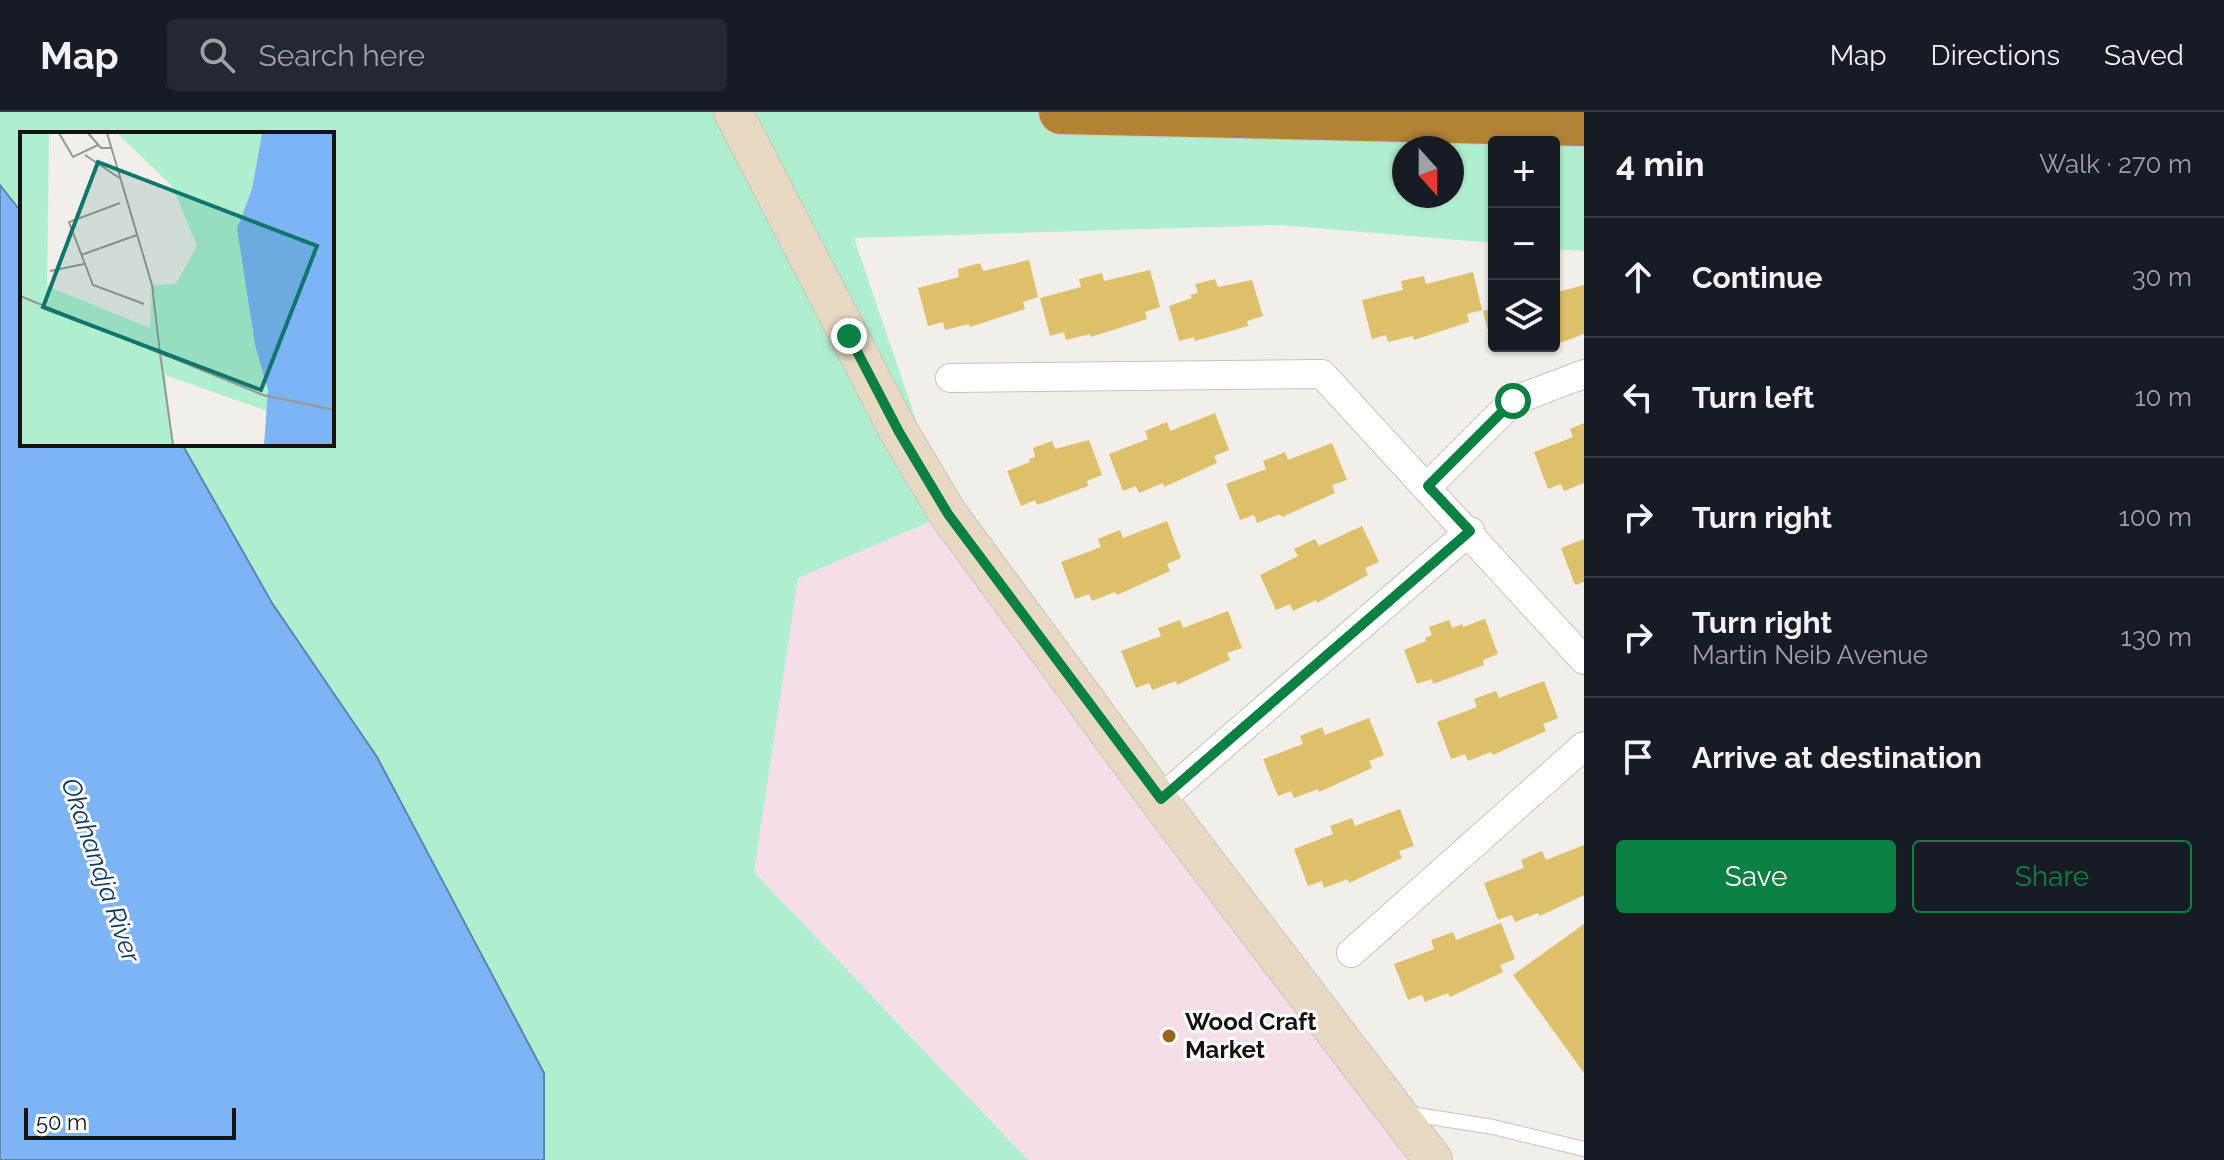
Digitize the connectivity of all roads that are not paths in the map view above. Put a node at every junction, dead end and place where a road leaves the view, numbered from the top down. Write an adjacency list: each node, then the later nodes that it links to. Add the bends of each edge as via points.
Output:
1 (733, 112): 10 (main road, via 899,432 948,514)
2 (1061, 112): 3 (highway)
3 (1584, 124)
4 (1584, 374): 6 (street, via 1513,401)
5 (950, 378): 6 (street, via 1322,374)
6 (1428, 486): 7 (street)
7 (1470, 531): 8 (street); 10 (street)
8 (1584, 660)
9 (1584, 746): 11 (street)
10 (1161, 799): 12 (main road)
11 (1351, 953)
12 (1393, 1111): 13 (lane); 14 (main road)
13 (1584, 1149)
14 (1433, 1160)

